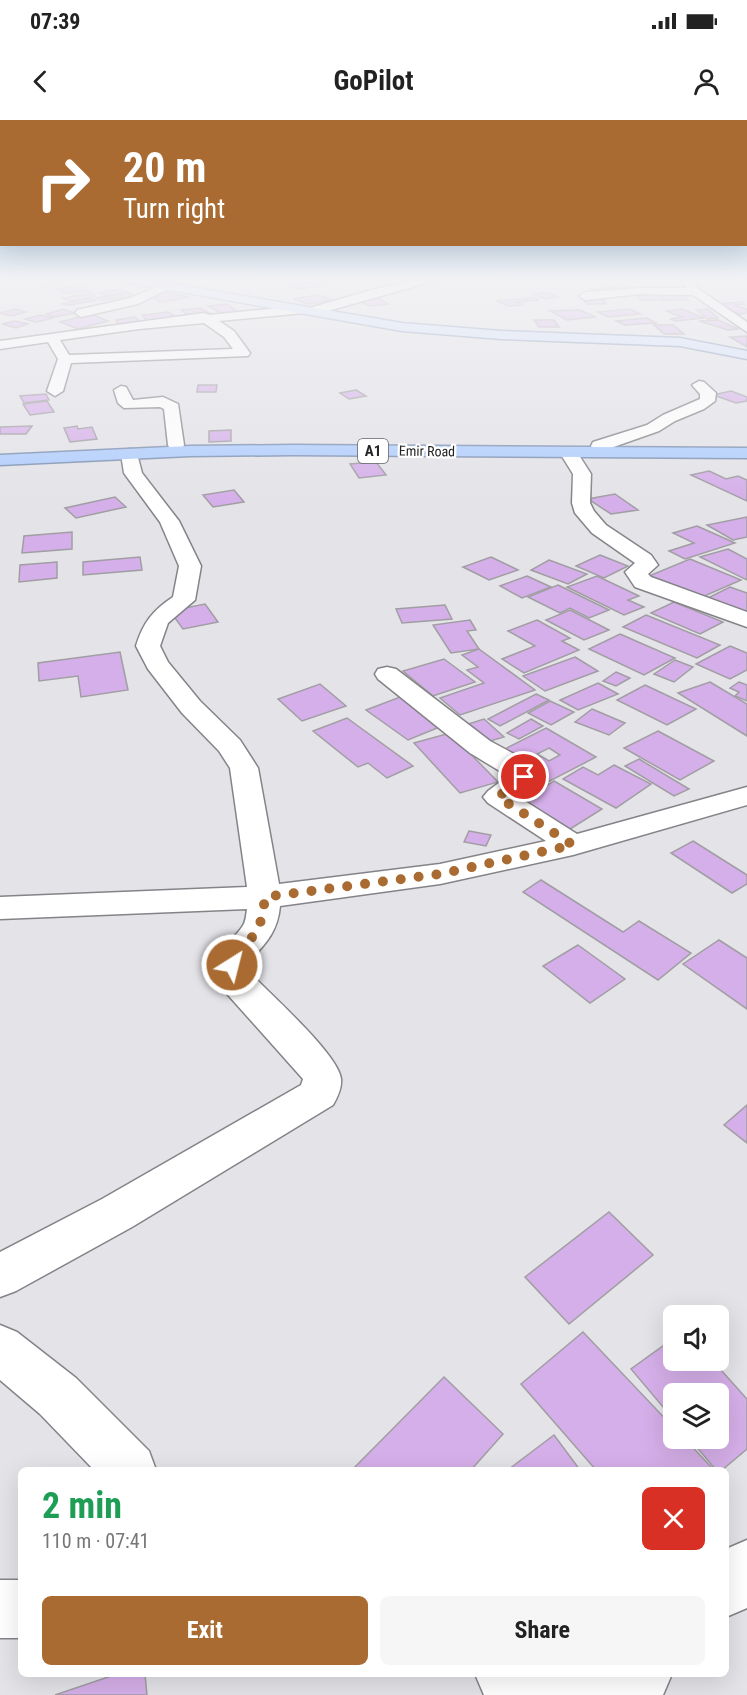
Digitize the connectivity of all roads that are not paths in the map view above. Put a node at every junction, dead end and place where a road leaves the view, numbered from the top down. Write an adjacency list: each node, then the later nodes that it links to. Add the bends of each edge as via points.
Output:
1 (61, 352): 3 (street)
2 (243, 352): 3 (street)
3 (65, 359): 6 (street)
4 (699, 385): 8 (street, via 708,393 707,401 699,406 653,428)
5 (121, 390): 7 (street, via 129,405 163,402 172,407)
6 (56, 391)
7 (176, 445): 8 (highway, Emir Road / A1); 10 (highway, Emir Road / A1)
8 (599, 446): 9 (highway, Emir Road / A1)
9 (747, 447)
10 (0, 452)
11 (569, 453): 12 (highway, Emir Road / A1); 13 (highway, Emir Road / A1, via 293,450); 15 (street, via 582,474 581,503 585,513 599,529 644,559 647,565 636,572 643,582)
12 (747, 453)
13 (130, 454): 14 (highway, Emir Road / A1); 19 (street, via 133,473 169,521 190,566 184,600 153,624 148,646 177,689 230,746 244,768)
14 (0, 460)
15 (747, 620)
16 (387, 674): 18 (street, via 480,747 515,766 524,777 498,797)
17 (747, 796): 18 (street)
18 (573, 845): 19 (street, via 440,874)
19 (265, 897): 20 (street); 21 (street, via 256,934 232,957 233,977 318,1068 322,1079 319,1094 117,1213)
20 (0, 908)
21 (0, 1276)
22 (0, 1349): 23 (street, via 58,1396)
23 (127, 1467)
24 (747, 1568): 25 (street)
25 (729, 1586)
26 (0, 1609): 27 (street)
27 (18, 1609)
28 (518, 1677): 30 (street)
29 (639, 1677): 31 (street)
30 (593, 1695)
31 (621, 1695)

